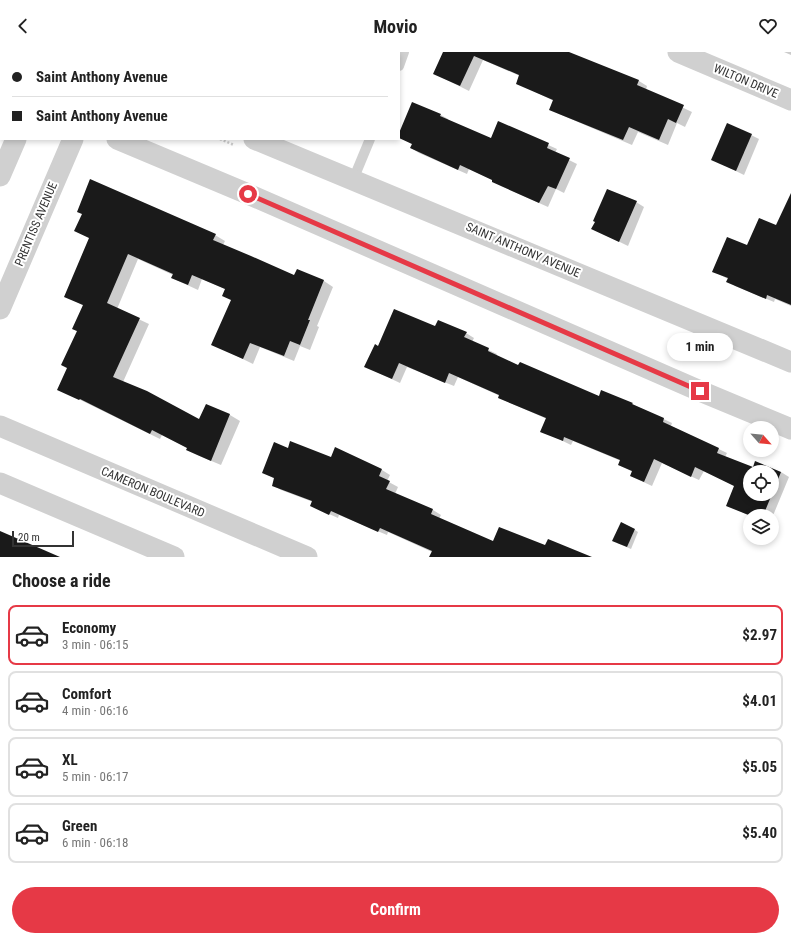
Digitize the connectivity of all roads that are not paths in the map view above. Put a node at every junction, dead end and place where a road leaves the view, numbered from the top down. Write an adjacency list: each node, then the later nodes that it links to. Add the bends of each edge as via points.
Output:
1 (404, 52): 3 (lane)
2 (678, 52): 4 (street, WILTON DRIVE)
3 (400, 63)
4 (791, 100)
5 (16, 140): 10 (street)
6 (73, 140): 12 (street, PRENTISS AVENUE)
7 (119, 140): 15 (street)
8 (256, 140): 11 (street, SAINT ANTHONY AVENUE)
9 (370, 140): 11 (lane)
10 (0, 176)
11 (354, 180): 13 (street, SAINT ANTHONY AVENUE)
12 (0, 309)
13 (791, 362)
14 (0, 426): 18 (street, CAMERON BOULEVARD)
15 (791, 429)
16 (0, 483): 17 (street)
17 (174, 557)
18 (307, 557)

